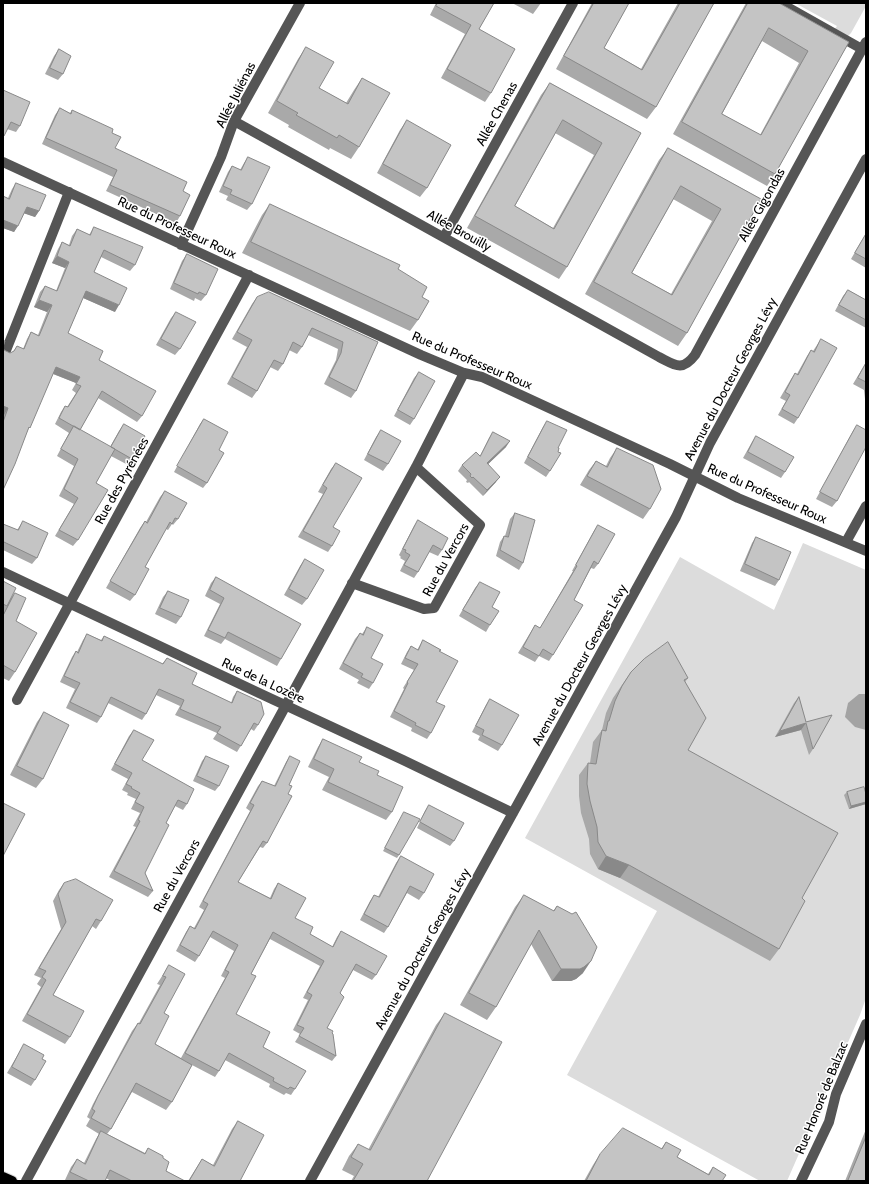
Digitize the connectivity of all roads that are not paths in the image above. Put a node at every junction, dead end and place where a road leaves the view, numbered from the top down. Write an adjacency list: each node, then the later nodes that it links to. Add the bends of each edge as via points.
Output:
1 (300, 3): 5 (street, Allée Juliénas)
2 (573, 3): 9 (street, Allée Chenas)
3 (780, 3): 4 (street)
4 (864, 46): 13 (street, Allée Gigondas, via 694,355 688,363 680,366)
5 (234, 121): 9 (street, Allée Brouilly); 10 (street, Allée Juliénas, via 221,157)
6 (866, 158): 16 (street, Avenue du Docteur Georges Lévy)
7 (3, 162): 8 (street, Rue du Professeur Roux)
8 (70, 192): 10 (street, Rue du Professeur Roux); 12 (street)
9 (444, 237): 13 (street, Allée Brouilly)
10 (181, 245): 11 (street, Rue du Professeur Roux)
11 (249, 275): 14 (street, Rue du Professeur Roux); 22 (street, Rue des Pyrénées)
12 (5, 352)
13 (672, 364)
14 (464, 373): 15 (street, Rue du Vercors); 16 (street, Rue du Professeur Roux, via 482,377)
15 (416, 467): 21 (street, Rue du Vercors); 21 (street, Rue du Vercors, via 480,525 434,608 424,609)
16 (694, 476): 18 (street, Rue du Professeur Roux, via 738,498); 25 (street, Avenue du Docteur Georges Lévy, via 676,517)
17 (866, 506): 18 (street)
18 (846, 542): 19 (street, Rue du Professeur Roux)
19 (866, 551)
20 (3, 572): 22 (street, Rue de la Lozère)
21 (352, 583): 24 (street, Rue du Vercors)
22 (69, 604): 23 (street, Rue des Pyrénées); 24 (street, Rue de la Lozère)
23 (17, 700)
24 (285, 705): 25 (street, Rue de la Lozère); 29 (street, Rue du Vercors)
25 (513, 813): 30 (street, Avenue du Docteur Georges Lévy)
26 (866, 1024): 31 (street, Rue Honoré de Balzac, via 836,1094 829,1122)
27 (3, 1177): 28 (main road)
28 (12, 1181)
29 (26, 1181)
30 (310, 1181)
31 (801, 1181)

